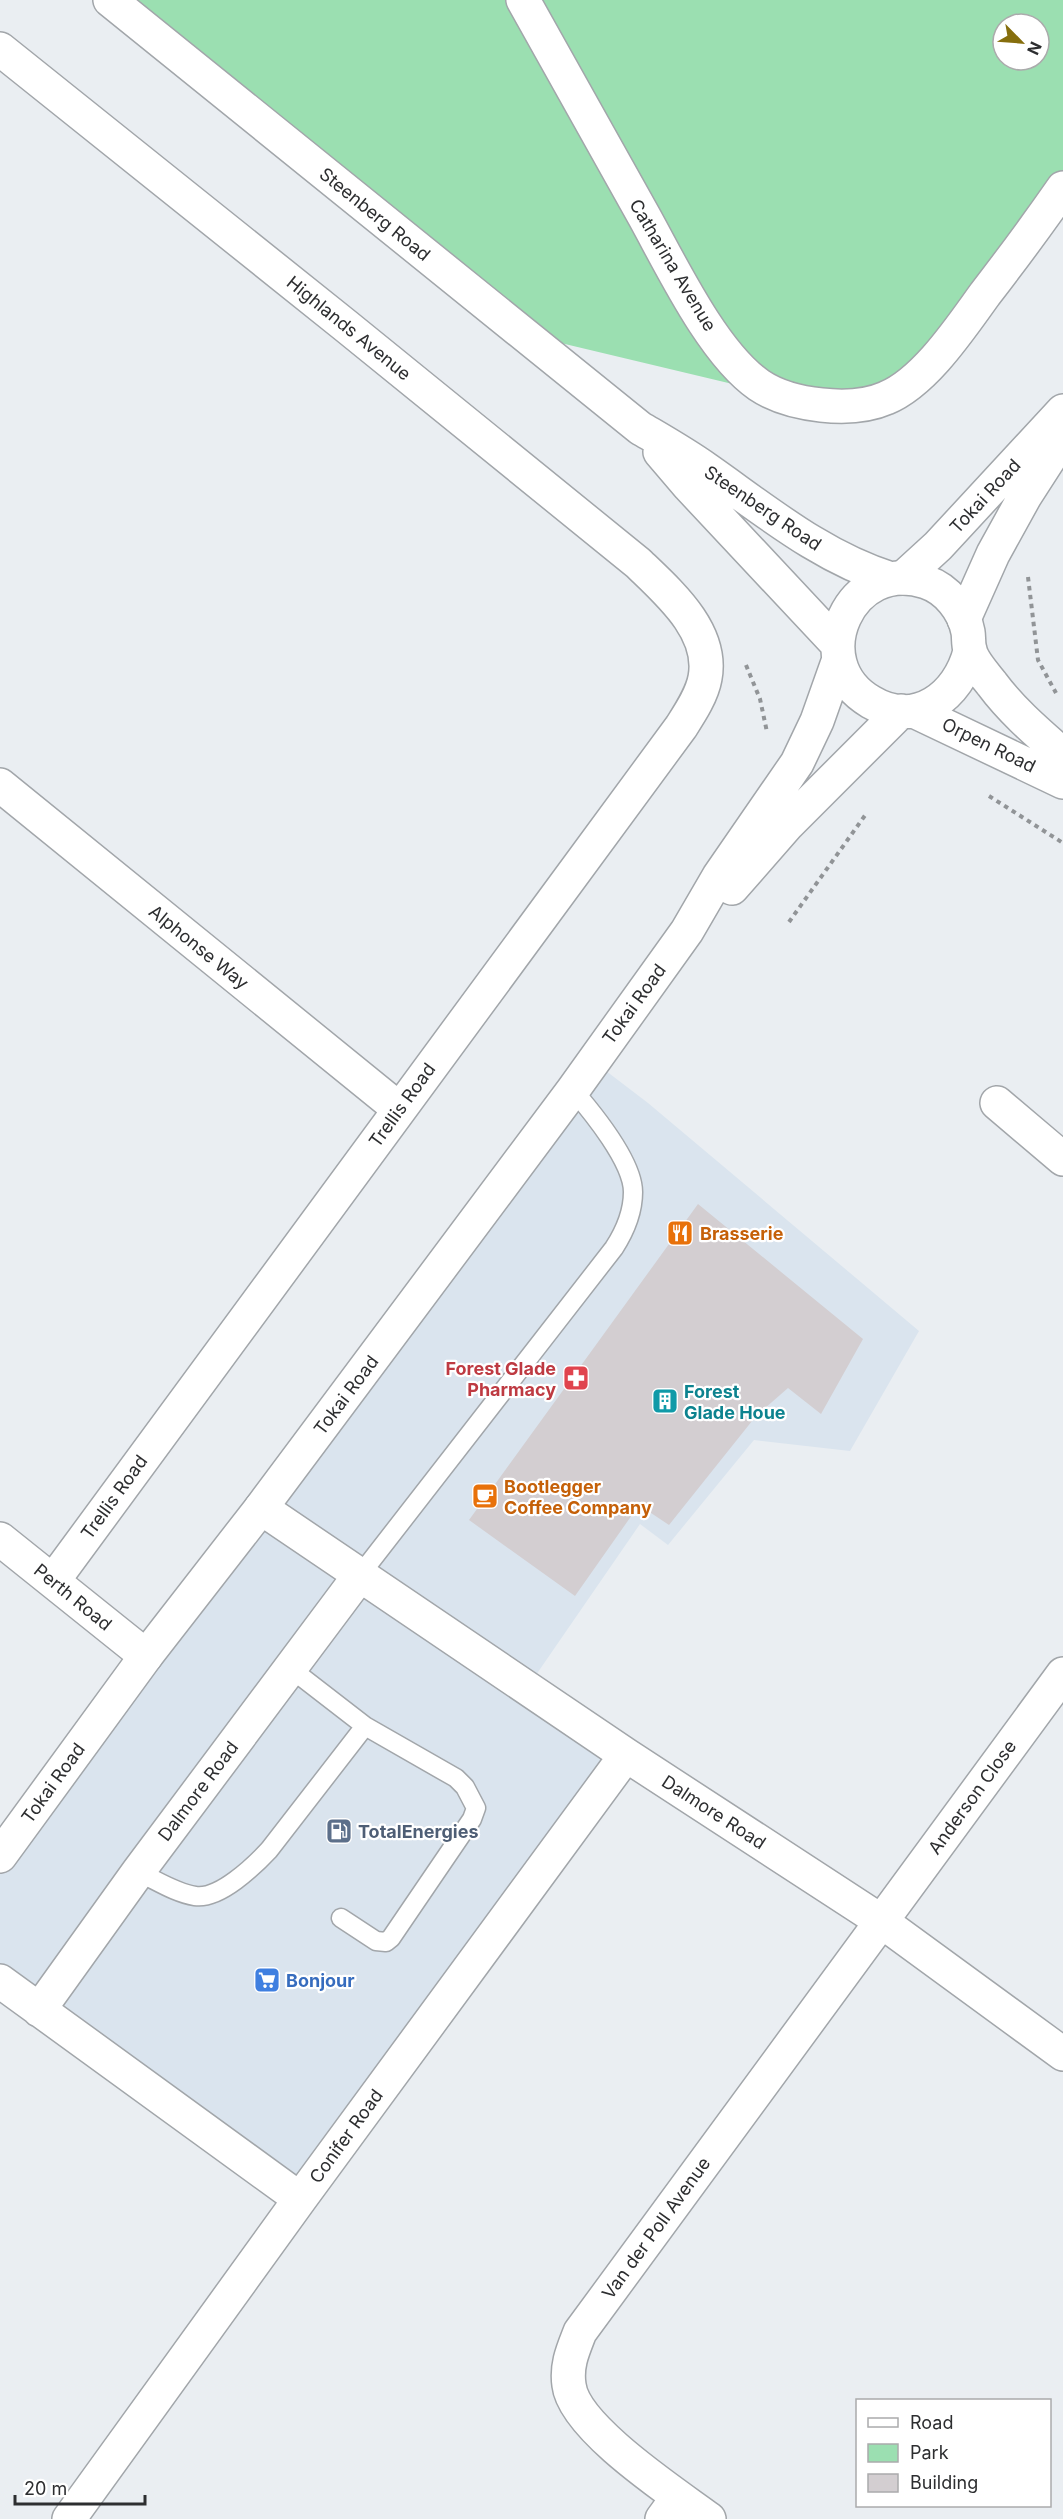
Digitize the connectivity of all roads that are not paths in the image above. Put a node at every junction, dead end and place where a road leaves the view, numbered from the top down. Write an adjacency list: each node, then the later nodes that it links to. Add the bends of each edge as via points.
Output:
1 (110, 0): 6 (street, Steenberg Road)
2 (523, 0): 4 (street, Catharina Avenue, via 693,305 733,361 760,385 784,397 853,407 887,398 913,380 943,351)
3 (0, 49): 9 (street, Highlands Avenue, via 638,563)
4 (1063, 188)
5 (1063, 411): 8 (street, Tokai Road, via 938,546)
6 (640, 428): 8 (street, Steenberg Road, via 814,545 864,570); 11 (street, Steenberg Road)
7 (1063, 438): 10 (street, Tokai Road, via 993,554)
8 (897, 579): 10 (street, via 935,586 952,600); 11 (street, via 868,589 849,607 838,632)
9 (688, 618): 19 (street, Trellis Road, via 706,659 705,679 693,710)
10 (967, 635): 12 (street, via 960,678 951,690 940,700); 13 (street, Orpen Road, via 992,684)
11 (838, 652): 12 (street, via 842,671 856,692 876,706); 16 (street, Tokai Road, via 817,721 797,763 719,876)
12 (907, 711): 14 (street, Orpen Road); 16 (street, Tokai Road, via 788,824 731,889)
13 (1063, 755)
14 (1063, 782)
15 (0, 785): 19 (street, Alphonse Way)
16 (687, 931): 17 (street, Tokai Road)
17 (573, 1090): 21 (street, Tokai Road); 23 (lane, via 600,1121 626,1167 634,1190 627,1226 614,1248)
18 (997, 1103): 20 (street)
19 (399, 1109): 24 (street, Trellis Road)
20 (1063, 1159)
21 (261, 1508): 23 (street, Dalmore Road); 25 (street, Tokai Road)
22 (0, 1539): 24 (street, Perth Road)
23 (360, 1575): 26 (street, Dalmore Road); 29 (street, Dalmore Road)
24 (53, 1581): 25 (street, Perth Road)
25 (146, 1656): 30 (street, Tokai Road)
26 (290, 1668): 28 (lane); 31 (street, Dalmore Road)
27 (1063, 1674): 33 (street, Anderson Close)
28 (365, 1726): 31 (lane, via 269,1850 223,1887 197,1896); 32 (lane, via 456,1778 476,1808 391,1938 376,1941)
29 (626, 1755): 33 (street, Dalmore Road); 37 (street, Conifer Road)
30 (0, 1856)
31 (138, 1872): 35 (street, Dalmore Road)
32 (341, 1918)
33 (881, 1921): 36 (street, Dalmore Road); 38 (street, Van der Poll Avenue, via 599,2305 580,2332 569,2360 569,2386 577,2405)
34 (0, 1981): 35 (street)
35 (39, 2010): 37 (street)
36 (1063, 2055)
37 (300, 2199): 39 (street, Conifer Road)
38 (670, 2508): 40 (street, Van der Poll Avenue)
39 (69, 2519)
40 (709, 2519)

